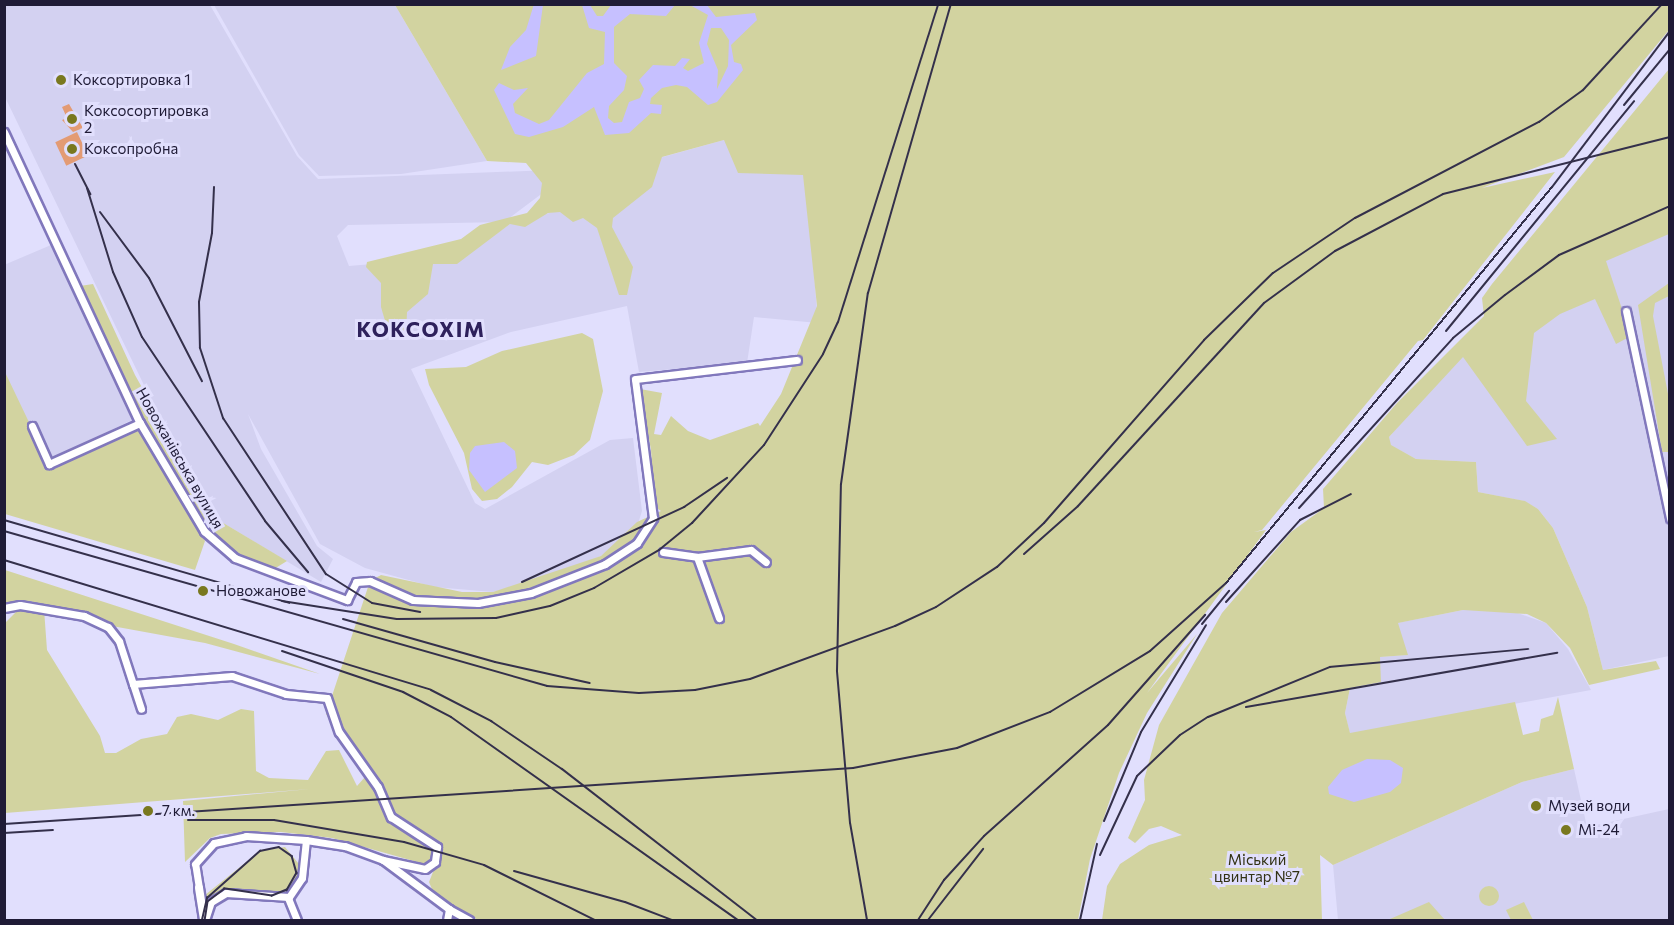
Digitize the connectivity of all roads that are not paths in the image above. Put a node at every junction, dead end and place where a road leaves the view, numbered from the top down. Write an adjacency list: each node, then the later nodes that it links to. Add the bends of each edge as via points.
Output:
1 (4, 132): 4 (street, Новожанівська вулиця)
2 (1626, 311): 6 (street)
3 (797, 360): 4 (street, Новожанівська вулиця, via 635,379 653,518 647,530 637,543 605,564 504,600 433,603 390,592 370,581 357,582 347,600 221,550 204,531)
4 (140, 423): 5 (street, via 49,464)
5 (32, 426)
6 (1670, 518)
7 (663, 552): 8 (street)
8 (697, 557): 9 (street, via 751,549); 11 (street)
9 (766, 562)
10 (4, 608): 12 (street, via 20,605 74,615 108,627 119,641)
11 (719, 618)
12 (133, 684): 13 (street); 15 (street, via 232,676 286,694 327,698 339,732 378,787 389,815 437,847 435,862 425,869)
13 (141, 709)
14 (306, 840): 15 (street, via 345,846); 16 (street, via 246,836 214,843 195,864); 17 (street, via 302,878)
15 (383, 860): 18 (street)
16 (199, 888): 19 (street)
17 (288, 898): 19 (street, via 222,894 212,902); 20 (street)
18 (449, 909): 21 (street); 22 (street)
19 (204, 921)
20 (297, 921)
21 (447, 921)
22 (469, 921)

